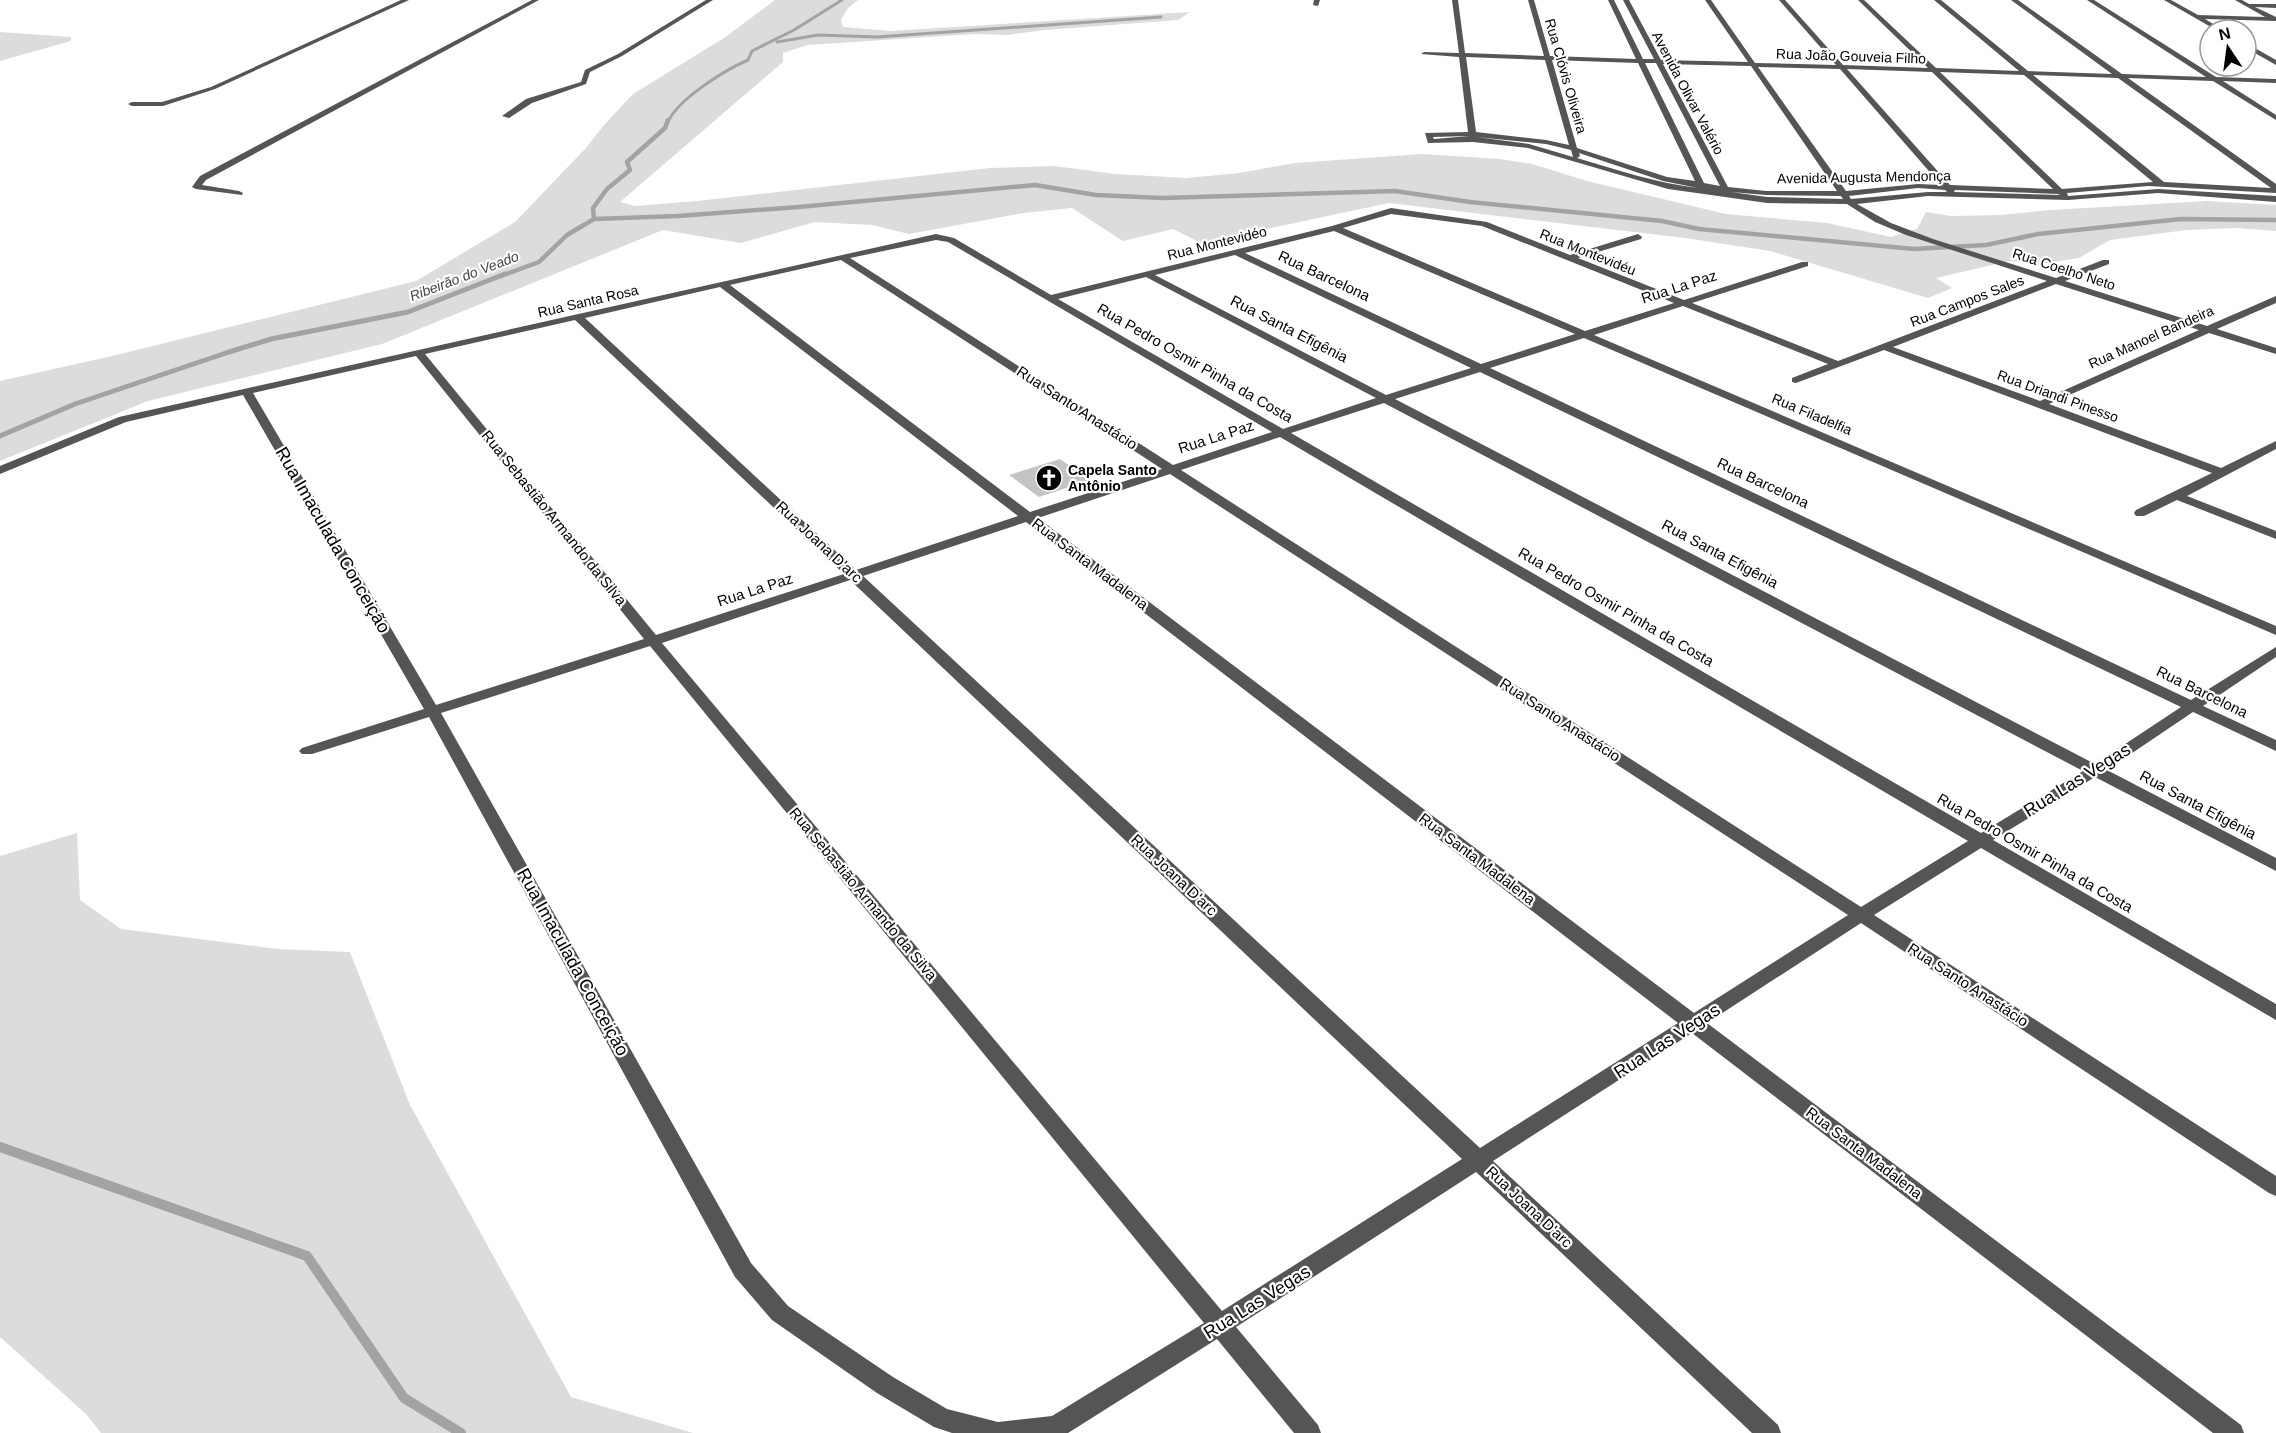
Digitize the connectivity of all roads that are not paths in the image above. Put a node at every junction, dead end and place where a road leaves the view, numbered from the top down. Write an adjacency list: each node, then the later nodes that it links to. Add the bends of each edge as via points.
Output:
1 (406, 0): 34 (street, via 213,88 163,104)
2 (536, 0): 47 (street, via 202,178 196,187)
3 (710, 0): 35 (street, via 587,71 584,83 529,101)
4 (1455, 0): 22 (street)
5 (1531, 0): 23 (street, Rua Clóvis Oliveira)
6 (1611, 0): 24 (street)
7 (1626, 0): 25 (street, Avenida Olivar Valério)
8 (1708, 0): 27 (street)
9 (1782, 0): 28 (street)
10 (1861, 0): 29 (street)
11 (1937, 0): 30 (street)
12 (2014, 0): 31 (street)
13 (2090, 0): 32 (street)
14 (2167, 0): 18 (street)
15 (2238, 0): 16 (street)
16 (2248, 5): 17 (street); 19 (street)
17 (2276, 6)
18 (2198, 17): 19 (street)
19 (2276, 19)
20 (2258, 52): 26 (street)
21 (1424, 54): 22 (street, Rua João Gouveia Filho)
22 (1462, 56): 23 (street, Rua João Gouveia Filho); 37 (street)
23 (1549, 58): 24 (street, Rua João Gouveia Filho); 39 (street, Rua Clóvis Oliveira)
24 (1642, 61): 25 (street, Rua João Gouveia Filho); 42 (street)
25 (1658, 61): 27 (street, Rua João Gouveia Filho); 48 (street, Avenida Olivar Valério)
26 (2276, 63)
27 (1753, 65): 28 (street, Rua João Gouveia Filho); 49 (street)
28 (1842, 67): 29 (street, Rua João Gouveia Filho); 44 (street)
29 (1935, 70): 30 (street, Rua João Gouveia Filho); 45 (street)
30 (2026, 73): 31 (street, Rua João Gouveia Filho); 41 (street)
31 (2120, 76): 32 (street, Rua João Gouveia Filho); 43 (street)
32 (2214, 79): 33 (street, Rua João Gouveia Filho); 36 (street)
33 (2276, 81)
34 (132, 104)
35 (506, 116)
36 (2276, 118)
37 (1473, 137): 38 (street); 39 (street, via 1534,140); 40 (street)
38 (1431, 141)
39 (1574, 149): 40 (street, Rua Clóvis Oliveira); 42 (street)
40 (1578, 159): 42 (street, via 1641,179)
41 (2160, 184): 43 (street, Avenida Augusta Mendonça); 45 (street, Avenida Augusta Mendonça); 46 (street)
42 (1703, 189): 48 (street)
43 (2276, 190)
44 (1951, 191): 45 (street, Avenida Augusta Mendonça); 49 (street); 50 (street)
45 (2061, 191): 50 (street)
46 (2172, 192): 50 (street); 51 (street)
47 (239, 193)
48 (1727, 193): 49 (street)
49 (1846, 198): 62 (street, Rua Coelho Neto, via 1885,224)
50 (2068, 198)
51 (2276, 199)
52 (1391, 212): 53 (street, Rua Montevidéo); 58 (street, Rua Montevidéu, via 1484,224)
53 (1335, 228): 56 (street, Rua Montevidéo); 69 (street, Rua Filadelfia)
54 (936, 237): 57 (street, Rua Santa Rosa); 64 (street, Rua Pedro Osmir Pinha da Costa, via 951,240)
55 (1638, 237): 58 (street)
56 (1236, 252): 61 (street, Rua Montevidéo); 74 (street, Rua Barcelona)
57 (842, 257): 63 (street, Rua Santa Rosa); 81 (street, Rua Santo Anastácio)
58 (1569, 258): 66 (street, Rua Montevidéu)
59 (2106, 262): 62 (street, Rua Campos Sales)
60 (1805, 264): 66 (street, Rua La Paz)
61 (1147, 274): 64 (street, Rua Montevidéo); 77 (street, Rua Santa Efigênia)
62 (2056, 280): 68 (street, Rua Coelho Neto); 70 (street, Rua Campos Sales)
63 (722, 284): 67 (street, Rua Santa Rosa); 86 (street, Rua Santa Madalena)
64 (1049, 298): 79 (street, Rua Pedro Osmir Pinha da Costa)
65 (2276, 299): 68 (street, Rua Manoel Bandeira)
66 (1682, 304): 69 (street, Rua La Paz); 73 (street, Rua Montevidéu)
67 (578, 317): 72 (street, Rua Santa Rosa); 88 (street, Rua Joana D'arc)
68 (2205, 329): 71 (street, Rua Coelho Neto); 78 (street, Rua Manoel Bandeira)
69 (1588, 334): 74 (street, Rua La Paz); 89 (street, Rua Filadelfia)
70 (1885, 347): 73 (street, Rua Campos Sales); 78 (street, Rua Driandi Pinesso)
71 (2276, 351)
72 (419, 353): 76 (street, Rua Santa Rosa); 90 (street, Rua Sebastião Armando da Silva)
73 (1837, 364): 75 (street, Rua Campos Sales)
74 (1482, 368): 77 (street, Rua La Paz); 92 (street, Rua Barcelona)
75 (1796, 380)
76 (247, 392): 82 (street, Rua Santa Rosa, via 123,419); 93 (street, Rua Imaculada Conceição)
77 (1387, 398): 79 (street, Rua La Paz); 96 (street, Rua Santa Efigênia)
78 (2039, 405): 83 (street, Rua Driandi Pinesso)
79 (1283, 432): 81 (street, Rua La Paz); 97 (street, Rua Pedro Osmir Pinha da Costa)
80 (2276, 444): 83 (street)
81 (1172, 469): 86 (street, Rua La Paz); 99 (street, Rua Santo Anastácio)
82 (0, 470)
83 (2221, 472): 84 (street)
84 (2177, 496): 85 (street); 87 (street)
85 (2140, 513)
86 (1028, 517): 88 (street, Rua La Paz); 101 (street, Rua Santa Madalena)
87 (2276, 535)
88 (854, 575): 90 (street, Rua La Paz); 102 (street, Rua Joana D'arc)
89 (2276, 631)
90 (653, 641): 93 (street, Rua La Paz); 104 (street, Rua Sebastião Armando da Silva)
91 (2276, 651): 92 (street, Rua Las Vegas)
92 (2192, 705): 94 (street, Rua Barcelona); 96 (street, Rua Las Vegas)
93 (433, 712): 95 (street, Rua La Paz); 106 (street, Rua Imaculada Conceição, via 743,1270 780,1313 885,1385 942,1419)
94 (2276, 746)
95 (307, 751)
96 (2097, 769): 97 (street, Rua Las Vegas); 98 (street, Rua Santa Efigênia)
97 (1981, 840): 99 (street, Rua Las Vegas); 100 (street, Rua Pedro Osmir Pinha da Costa)
98 (2276, 865)
99 (1861, 915): 101 (street, Rua Las Vegas); 103 (street, Rua Santo Anastácio)
100 (2276, 1012)
101 (1694, 1023): 102 (street, Rua Las Vegas); 109 (street, Rua Santa Madalena)
102 (1479, 1160): 104 (street, Rua Las Vegas); 108 (street, Rua Joana D'arc)
103 (2276, 1187)
104 (1220, 1325): 105 (street, Rua Las Vegas); 107 (street, Rua Sebastião Armando da Silva)
105 (1056, 1427): 106 (street, Rua Imaculada Conceição)
106 (998, 1433)
107 (1309, 1433)
108 (1769, 1433)
109 (2232, 1433)

